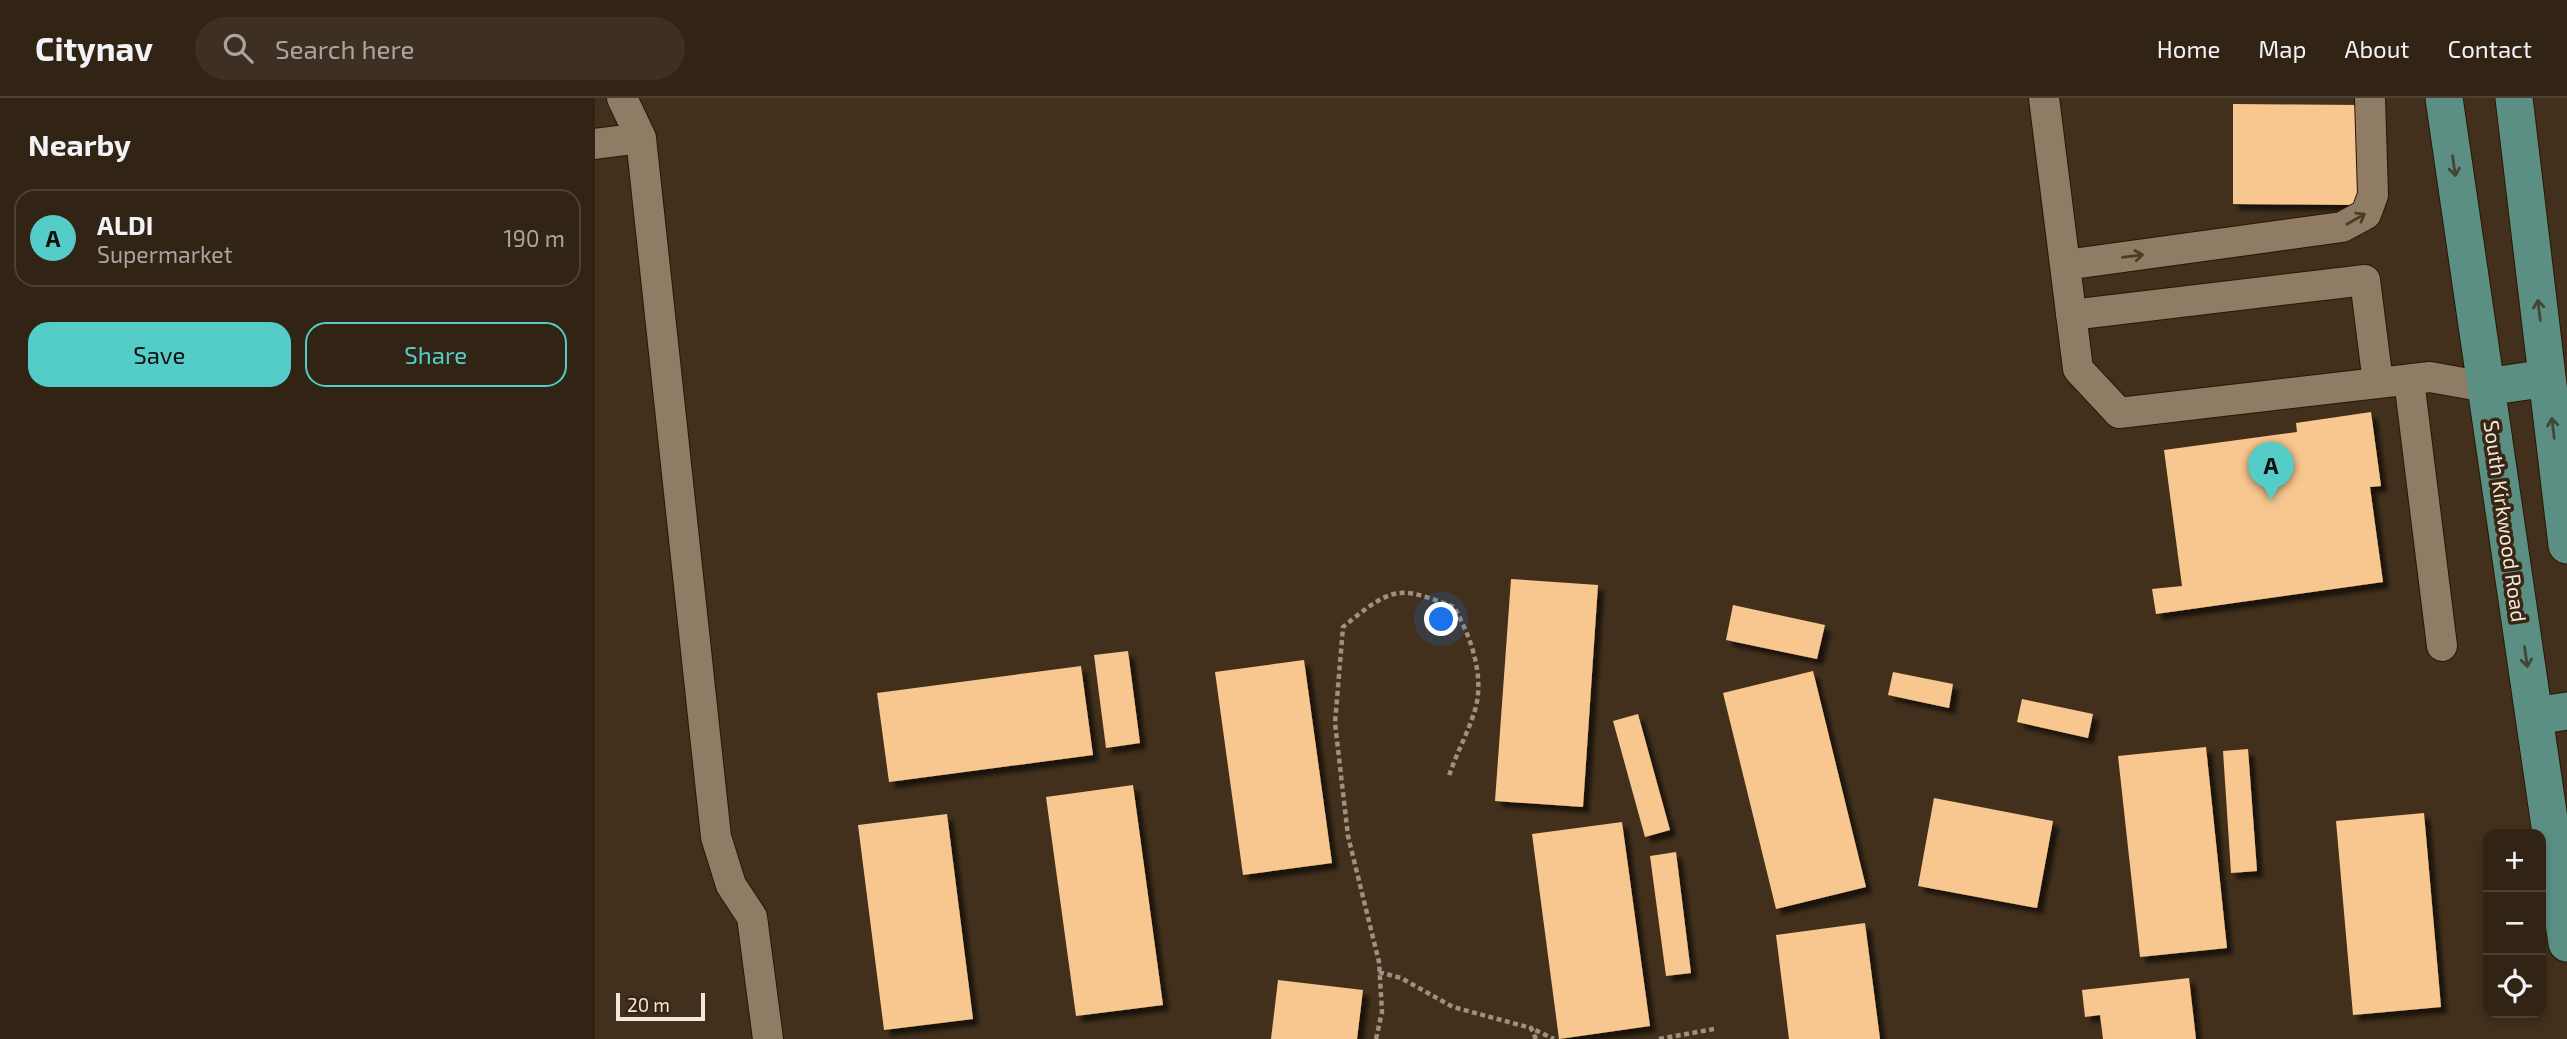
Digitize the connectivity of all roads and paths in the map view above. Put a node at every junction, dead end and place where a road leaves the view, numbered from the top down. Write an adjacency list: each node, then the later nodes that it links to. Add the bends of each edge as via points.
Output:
1 (622, 98): 6 (lane)
2 (2043, 98): 8 (lane)
3 (2370, 98): 8 (lane, one-way to 3, via 2342,227 2366,214 2373,195)
4 (2444, 98): 13 (main road, South Kirkwood Road, one-way to 13)
5 (2514, 98): 10 (main road, one-way to 5)
6 (641, 138): 7 (lane); 22 (lane, via 716,837 731,885 752,917)
7 (595, 144)
8 (2065, 265): 9 (lane)
9 (2071, 315): 12 (lane, via 2078,369 2119,412); 12 (lane, via 2365,280)
10 (2557, 376): 13 (main road); 14 (main road, one-way to 10)
11 (2409, 380): 12 (lane); 13 (lane, via 2430,377); 15 (lane)
12 (2378, 383)
13 (2486, 387): 16 (main road, South Kirkwood Road, one-way to 16)
14 (2567, 545)
15 (2442, 646)
16 (2551, 713): 18 (main road, South Kirkwood Road)
17 (1449, 776): 19 (path, via 1475,710 1479,683 1467,630 1454,607 1400,593 1368,606 1343,627 1335,723 1348,836)
18 (2567, 943)
19 (1379, 972): 20 (path, via 1401,978 1453,1007); 23 (path, via 1382,1012)
20 (1531, 1028): 24 (path); 25 (path)
21 (1714, 1028): 26 (path)
22 (768, 1039)
23 (1376, 1039)
24 (1536, 1039)
25 (1554, 1039)
26 (1659, 1039)

